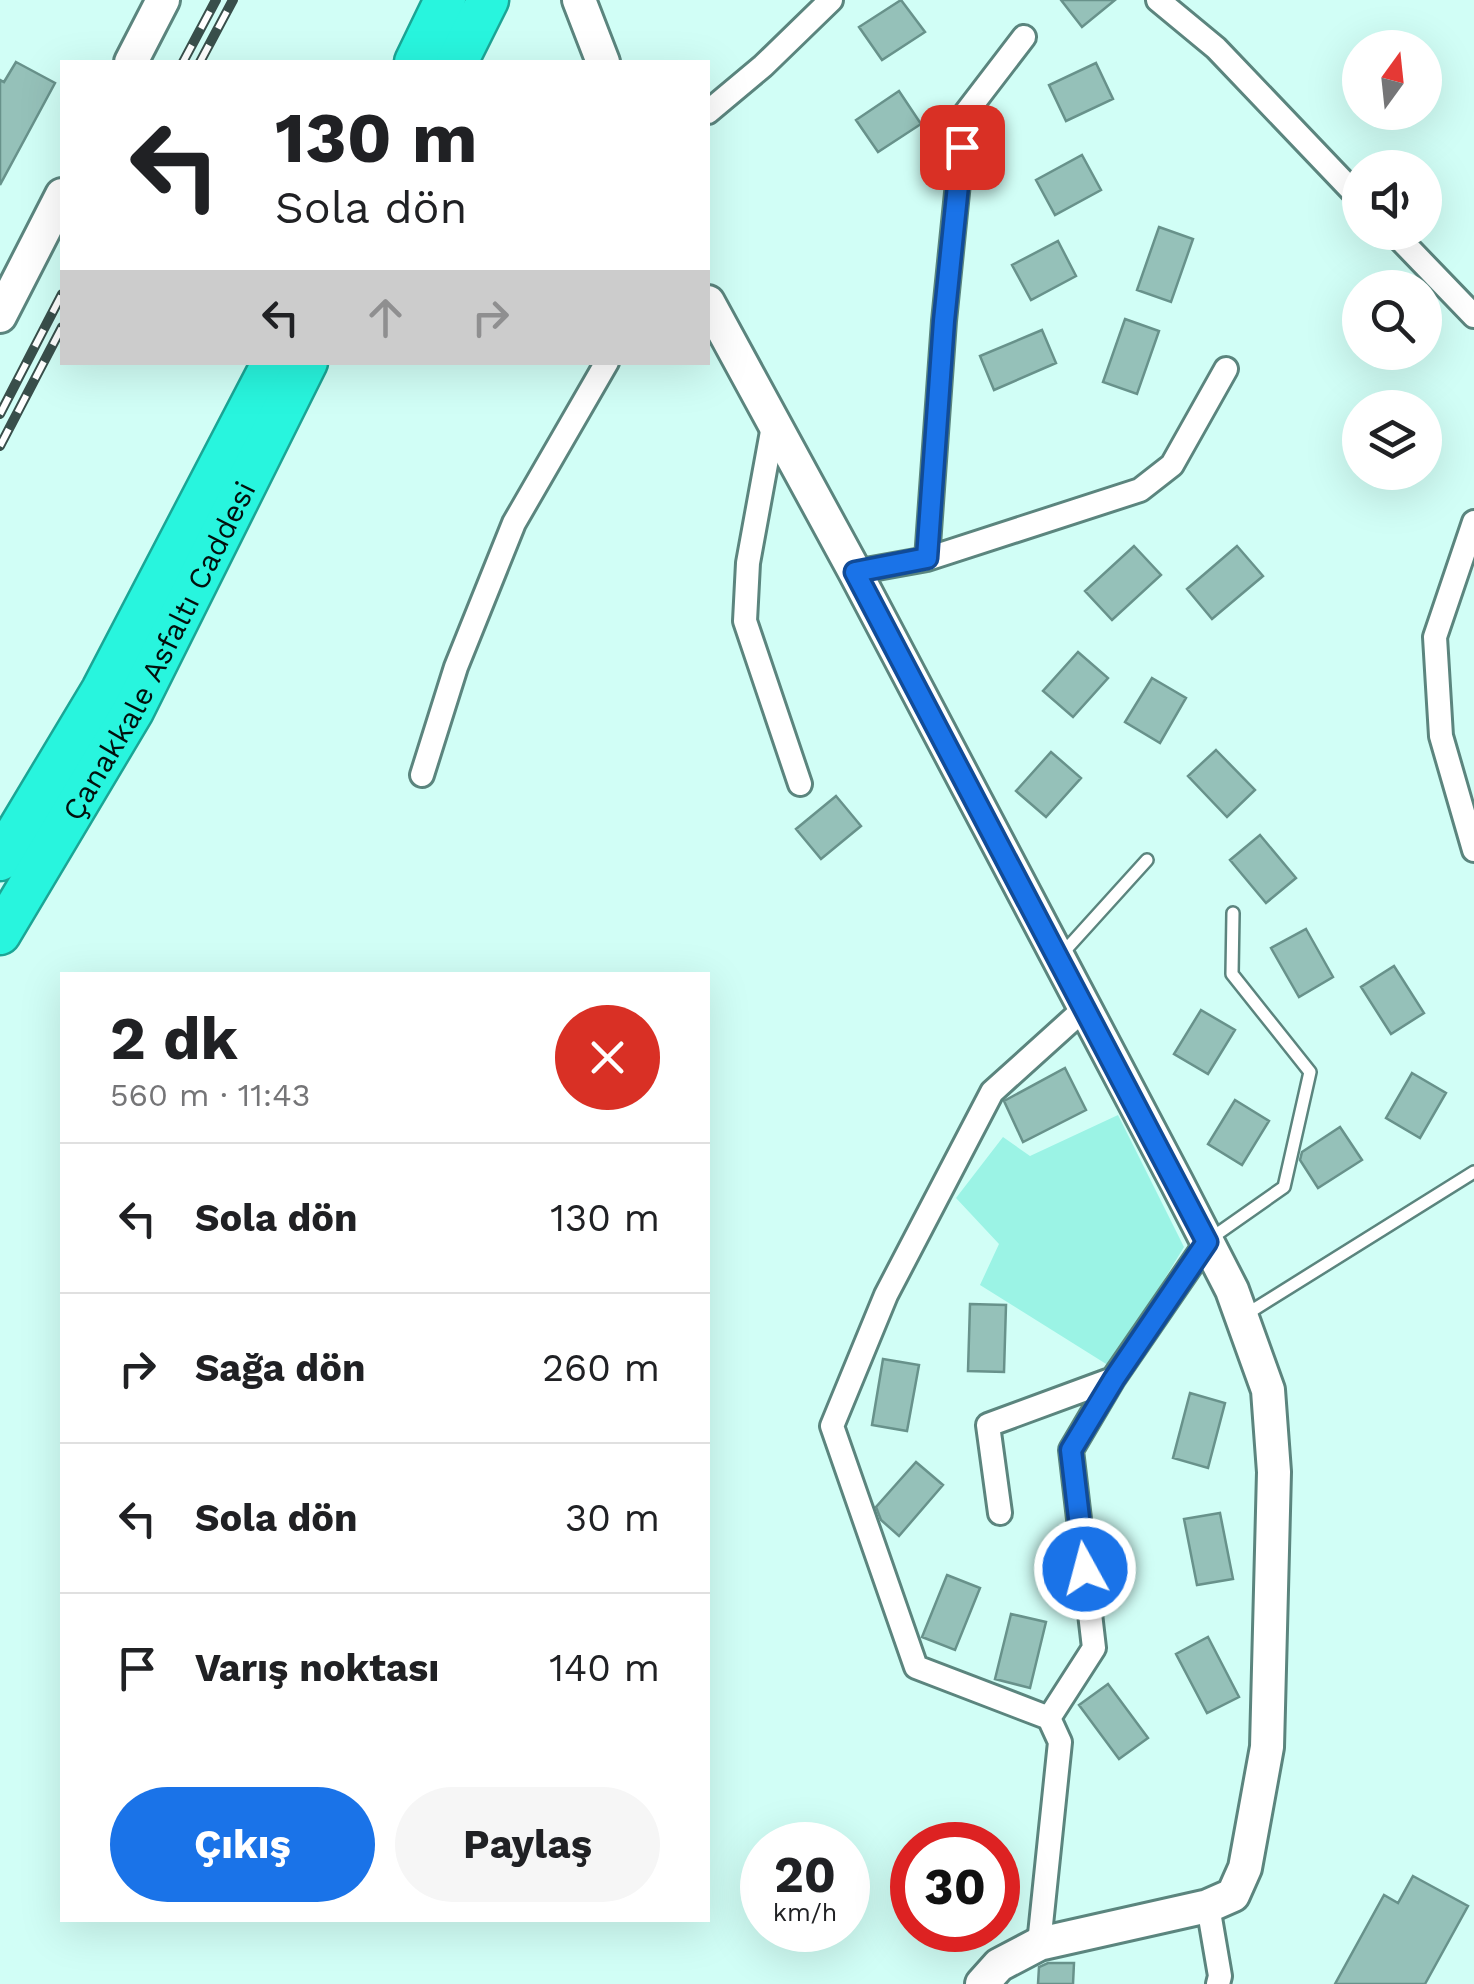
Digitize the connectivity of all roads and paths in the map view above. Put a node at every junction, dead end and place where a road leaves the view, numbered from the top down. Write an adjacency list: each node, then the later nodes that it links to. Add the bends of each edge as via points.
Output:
1 (164, 0): 8 (street)
2 (444, 0): 9 (highway)
3 (488, 0): 10 (highway)
4 (579, 0): 11 (street)
5 (831, 0): 12 (street)
6 (1158, 0): 13 (street, via 1216,48)
7 (1024, 37): 25 (street, via 966,114)
8 (132, 60)
9 (416, 60)
10 (458, 60)
11 (602, 60)
12 (710, 110)
13 (1342, 180)
14 (60, 199): 17 (street)
15 (1410, 250): 18 (street)
16 (710, 306): 23 (street)
17 (0, 316)
18 (1474, 316)
19 (272, 365): 30 (highway, Çanakkale Asfaltı Caddesi, via 102,690)
20 (306, 365): 33 (highway, Çanakkale Asfaltı Caddesi, via 133,711)
21 (605, 365): 27 (street, via 514,522)
22 (1226, 369): 25 (street, via 1172,465 1140,490)
23 (773, 426): 26 (street); 28 (street, via 748,563 745,621)
24 (1474, 522): 29 (street, via 1435,637 1441,736)
25 (927, 558): 26 (street)
26 (855, 572): 34 (street)
27 (422, 775)
28 (800, 784)
29 (1474, 850)
30 (0, 860)
31 (1147, 860): 34 (lane)
32 (1234, 913): 37 (lane, via 1232,974 1310,1072 1284,1187)
33 (0, 934)
34 (1058, 958): 35 (street)
35 (1084, 1008): 37 (street); 41 (street, via 992,1092 886,1294 832,1426 916,1667)
36 (1474, 1172): 38 (lane)
37 (1207, 1242): 38 (street); 39 (street)
38 (1242, 1317): 42 (street, via 1268,1390 1274,1472 1267,1747 1245,1868 1233,1895)
39 (1114, 1379): 40 (street, via 988,1425); 41 (street, via 1071,1450 1094,1648)
40 (1000, 1513)
41 (1049, 1718): 43 (street, via 1060,1742)
42 (1208, 1906): 43 (street); 45 (street)
43 (1038, 1944): 44 (street, via 999,1965)
44 (982, 1984)
45 (1218, 1984)

